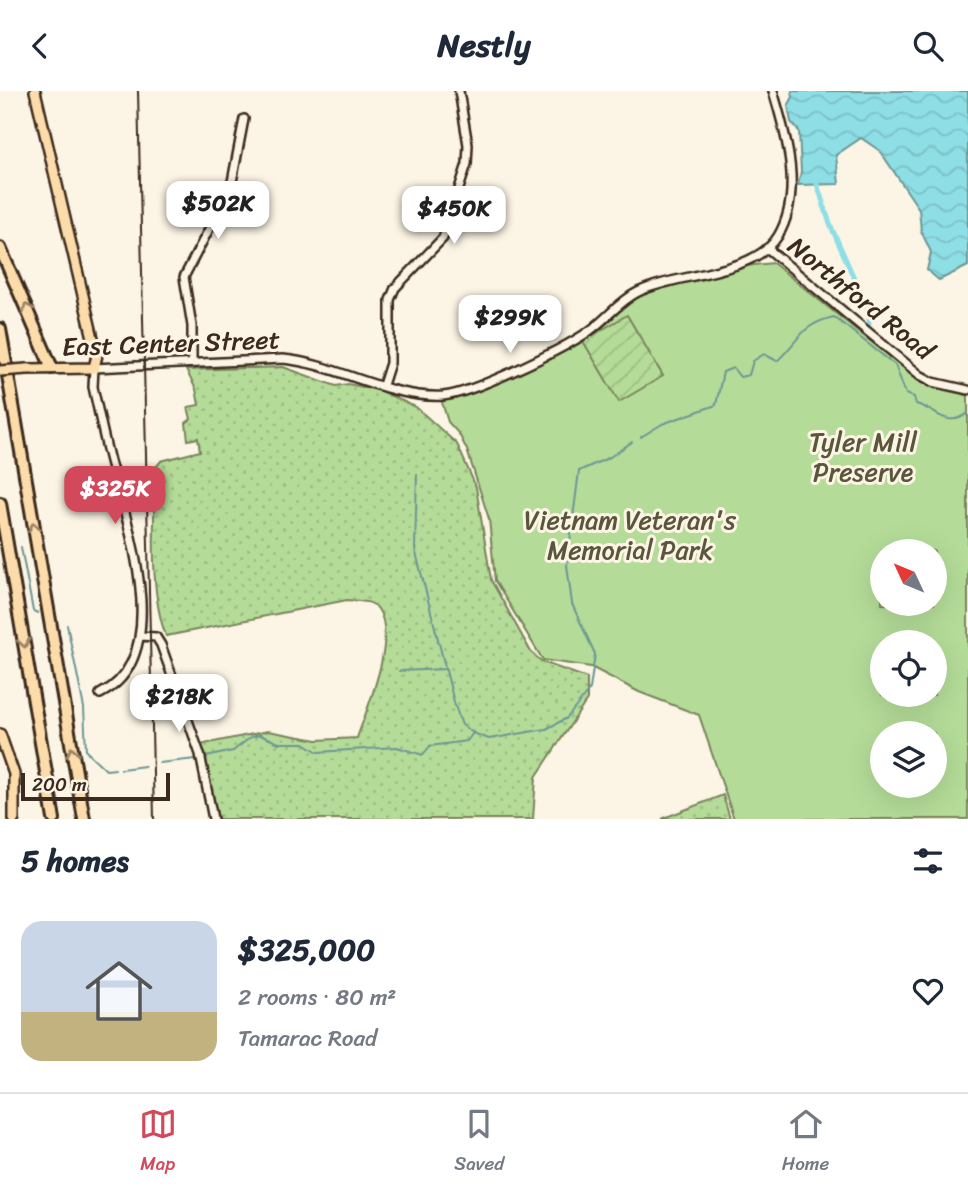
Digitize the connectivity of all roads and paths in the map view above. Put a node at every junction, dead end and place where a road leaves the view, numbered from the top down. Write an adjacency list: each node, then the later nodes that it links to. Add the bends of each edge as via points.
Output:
1 (35, 91): 10 (main road, via 92,326 97,355)
2 (459, 91): 12 (street, via 467,164 443,238 395,288 390,300 390,363)
3 (773, 91): 6 (street, via 787,141 791,183 782,227)
4 (244, 119): 8 (street, via 231,187 184,277 192,325)
5 (0, 248): 9 (highway, one-way to 5)
6 (767, 248): 12 (street, East Center Street, via 738,263 638,291 589,331 468,390 426,396); 13 (street, Northford Road, via 920,375)
7 (0, 329): 20 (highway, one-way to 7)
8 (192, 363): 10 (street, East Center Street); 12 (street, East Center Street, via 295,360)
9 (52, 368): 10 (main road, East Center Street); 11 (main road, East Center Street, bridge)
10 (94, 368): 15 (street, via 93,387 137,561)
11 (0, 371)
12 (383, 385)
13 (968, 390)
14 (0, 503): 19 (highway, one-way to 19)
15 (140, 635): 16 (street, via 127,671); 21 (street, via 156,638 162,645 200,754)
16 (100, 694)
17 (0, 734): 18 (main road, via 15,774)
18 (14, 819)
19 (54, 819)
20 (84, 819)
21 (213, 819)

